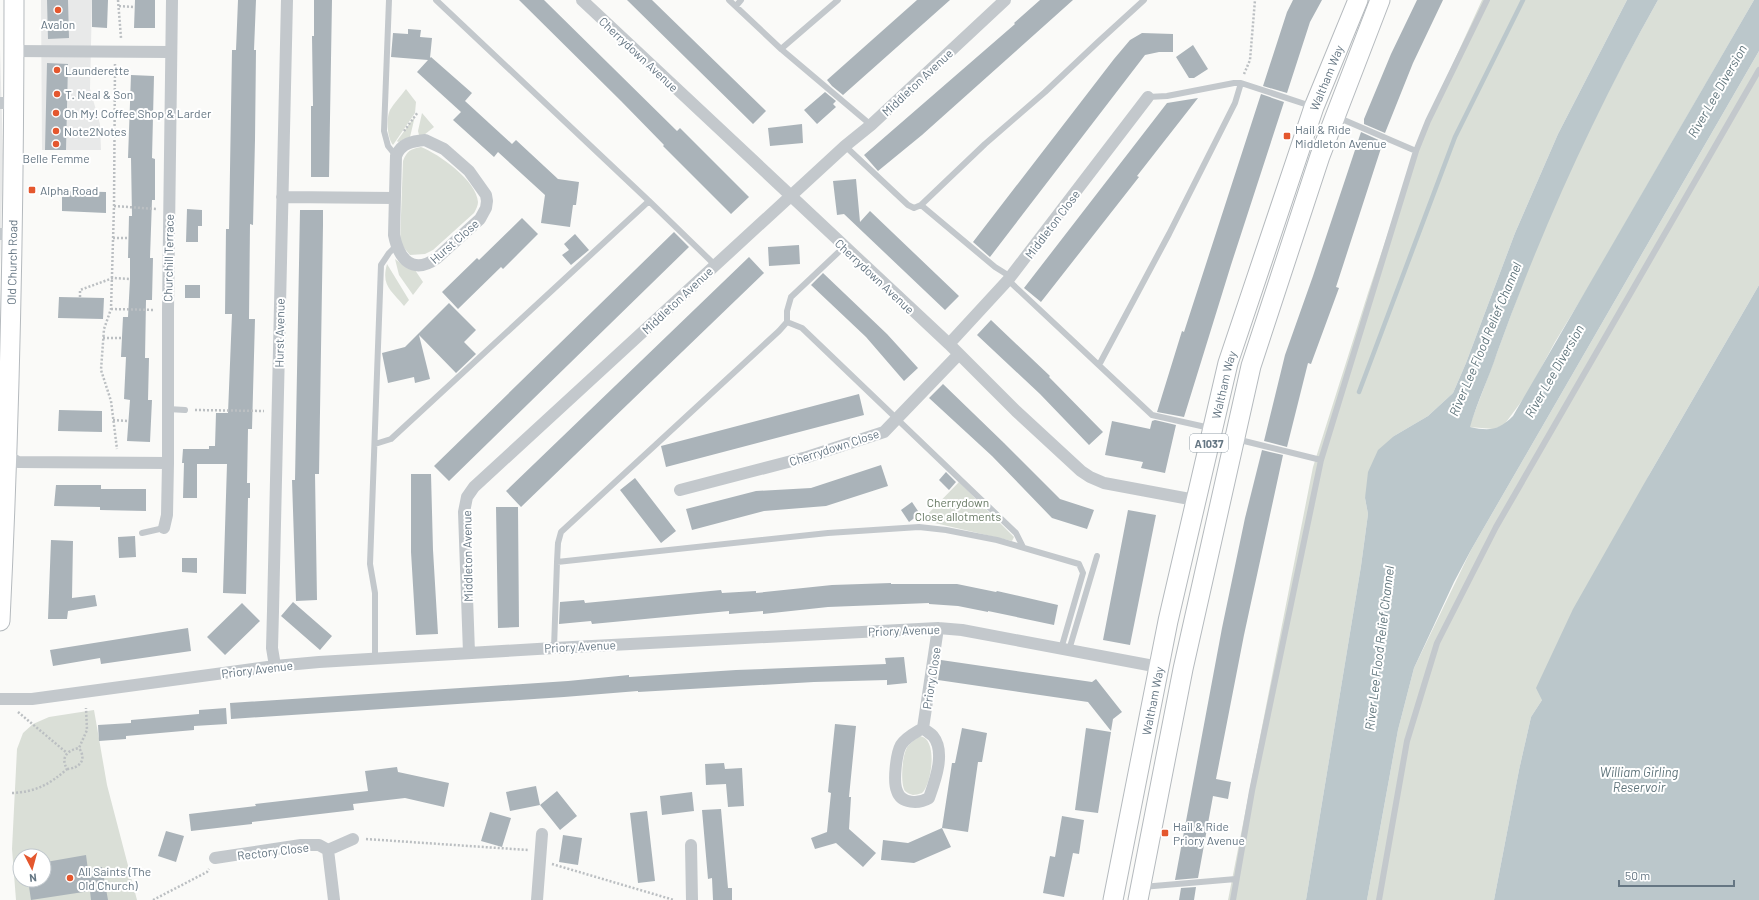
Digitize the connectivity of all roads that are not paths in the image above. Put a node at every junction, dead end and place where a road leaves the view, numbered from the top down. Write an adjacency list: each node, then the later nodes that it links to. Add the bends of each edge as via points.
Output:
1 (14, 0): 17 (main road, Old Church Road)
2 (172, 0): 18 (street, Churchill Terrace)
3 (287, 0): 30 (street, Hurst Avenue)
4 (389, 0): 28 (lane, via 384,131 388,146)
5 (436, 0): 33 (lane)
6 (582, 0): 29 (street, Cherrydown Avenue)
7 (729, 0): 15 (lane)
8 (741, 0): 15 (lane)
9 (838, 0): 16 (lane)
10 (1006, 0): 25 (street, Middleton Avenue)
11 (1144, 0): 34 (lane)
12 (1358, 0): 23 (main road, Waltham Way / A1037)
13 (1380, 0): 24 (main road, Waltham Way / A1037)
14 (1487, 0): 27 (lane)
15 (736, 6): 16 (lane)
16 (781, 49): 25 (lane)
17 (14, 51): 18 (street); 22 (main road, Old Church Road)
18 (170, 52): 46 (street, Churchill Terrace)
19 (1759, 70): 94 (lane, via 1496,527 1437,643 1407,741)
20 (1241, 83): 21 (lane); 23 (lane); 44 (lane, via 1235,103 1173,227)
21 (1148, 97): 40 (street, Middleton Close)
22 (7, 103): 36 (main road, Old Church Road)
23 (1314, 107): 32 (main road, Waltham Way / A1037)
24 (1335, 116): 27 (lane); 35 (main road, Waltham Way / A1037)
25 (871, 125): 26 (street, Middleton Avenue)
26 (845, 146): 29 (street, Middleton Avenue); 34 (lane, via 908,205 914,208)
27 (1416, 151): 53 (lane)
28 (396, 156): 31 (street, Hurst Close); 37 (street, Hurst Close, via 398,149 406,144 425,140 436,144 469,171 486,195 487,202 480,219 430,263 415,266 406,262)
29 (790, 196): 38 (street, Cherrydown Avenue); 39 (street, Middleton Avenue)
30 (282, 197): 31 (street); 75 (street, Hurst Avenue, via 272,648)
31 (394, 198): 37 (street, Hurst Close)
32 (1282, 200): 35 (main road); 49 (main road, Waltham Way / A1037, via 1228,363)
33 (649, 201): 39 (lane); 51 (lane, via 391,439)
34 (920, 205): 40 (lane)
35 (1303, 207): 50 (main road, Waltham Way / A1037, via 1251,366)
36 (6, 234): 45 (main road, Old Church Road)
37 (396, 246): 51 (lane, via 381,265)
38 (845, 246): 41 (lane, via 791,297); 42 (street, Cherrydown Avenue)
39 (715, 265): 73 (street, Middleton Avenue, via 474,487 467,497 464,512)
40 (1010, 278): 42 (street, Middleton Close); 44 (lane)
41 (787, 322): 48 (lane, via 802,328); 66 (lane, via 561,532)
42 (949, 344): 43 (street, Cherrydown Avenue)
43 (958, 354): 48 (street, Cherrydown Close); 59 (street, Cherrydown Avenue, via 1090,478 1104,483)
44 (1099, 364): 49 (lane, via 1152,415)
45 (5, 369): 52 (main road, Old Church Road)
46 (168, 409): 47 (lane); 55 (street, Churchill Terrace)
47 (185, 410)
48 (898, 418): 58 (street, Cherrydown Close, via 884,432 807,457); 62 (lane, via 1016,532)
49 (1212, 428): 54 (main road, Waltham Way / A1037)
50 (1235, 438): 53 (lane); 56 (main road, Waltham Way / A1037)
51 (375, 444): 74 (lane, via 370,564 375,593)
52 (5, 446): 55 (street, via 18,462); 57 (main road, Old Church Road)
53 (1321, 460): 87 (lane)
54 (1204, 461): 56 (main road, A1037); 59 (main road, Waltham Way / A1037)
55 (168, 463): 60 (street, Churchill Terrace, via 167,515)
56 (1228, 465): 65 (main road, Waltham Way / A1037)
57 (3, 487): 67 (main road, Old Church Road)
58 (680, 490)
59 (1195, 500): 63 (main road, Waltham Way / A1037)
60 (164, 528): 61 (lane, Churchill Terrace)
61 (142, 533)
62 (1023, 547): 66 (lane, via 946,530 919,527 828,533); 72 (lane, via 1079,564 1083,573)
63 (1184, 551): 65 (main road); 68 (main road, Waltham Way / A1037)
64 (1097, 556): 72 (lane)
65 (1208, 556): 69 (main road, Waltham Way / A1037)
66 (557, 562): 71 (lane)
67 (0, 621)
68 (1168, 621): 69 (main road); 76 (main road, Waltham Way / A1037)
69 (1193, 625): 79 (main road, Waltham Way / A1037)
70 (938, 628): 71 (street, Priory Avenue); 72 (street, Priory Avenue); 80 (street, Priory Close)
71 (554, 648): 73 (street, Priory Avenue)
72 (1066, 649): 76 (street, Priory Avenue)
73 (469, 653): 74 (street, Priory Avenue)
74 (376, 658): 75 (street, Priory Avenue)
75 (275, 666): 77 (street, Priory Avenue, via 32,699)
76 (1159, 667): 78 (main road, Waltham Way / A1037)
77 (0, 699)
78 (1150, 716): 79 (main road); 86 (main road, Waltham Way / A1037)
79 (1172, 721): 88 (main road, Waltham Way / A1037)
80 (923, 728): 80 (street, via 937,744 938,761 929,798 910,802 903,800 896,788 898,751 906,738)
81 (542, 834): 90 (street)
82 (353, 839): 84 (street)
83 (691, 845): 91 (street)
84 (328, 850): 85 (street, Rectory Close, via 319,845 301,845); 89 (street)
85 (215, 858)
86 (1118, 877): 88 (main road); 92 (main road, Waltham Way / A1037)
87 (1236, 879): 88 (lane); 93 (lane)
88 (1140, 889)
89 (334, 900)
90 (537, 900)
91 (692, 900)
92 (1113, 900)
93 (1233, 900)
94 (1379, 900)

